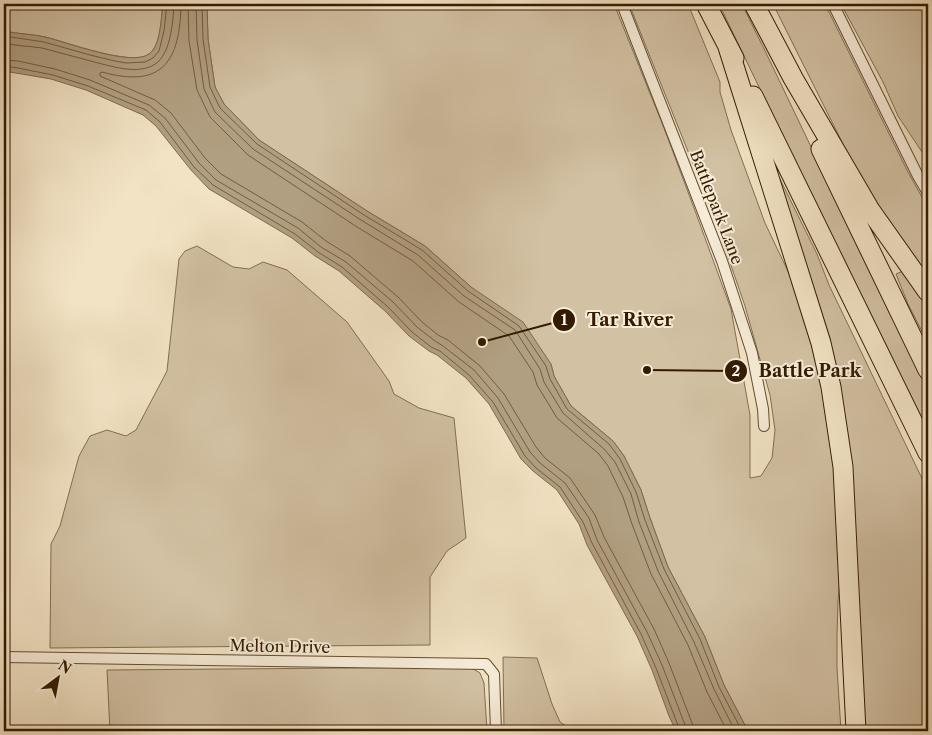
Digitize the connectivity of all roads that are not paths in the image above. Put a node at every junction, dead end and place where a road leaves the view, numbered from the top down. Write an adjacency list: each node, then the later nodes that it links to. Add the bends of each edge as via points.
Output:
1 (622, 4): 10 (street, Battlepark Lane, via 722,260 752,353)
2 (706, 4): 5 (highway)
3 (754, 4): 6 (highway)
4 (833, 4): 7 (street)
5 (728, 46): 11 (highway); 14 (highway, via 821,342 830,387 843,467)
6 (793, 78): 8 (highway, via 870,210); 9 (highway, via 804,113)
7 (928, 193)
8 (928, 292)
9 (928, 370)
10 (764, 426)
11 (928, 453)
12 (4, 657): 13 (street, Melton Drive, via 486,664 494,674)
13 (496, 731)
14 (856, 731)

